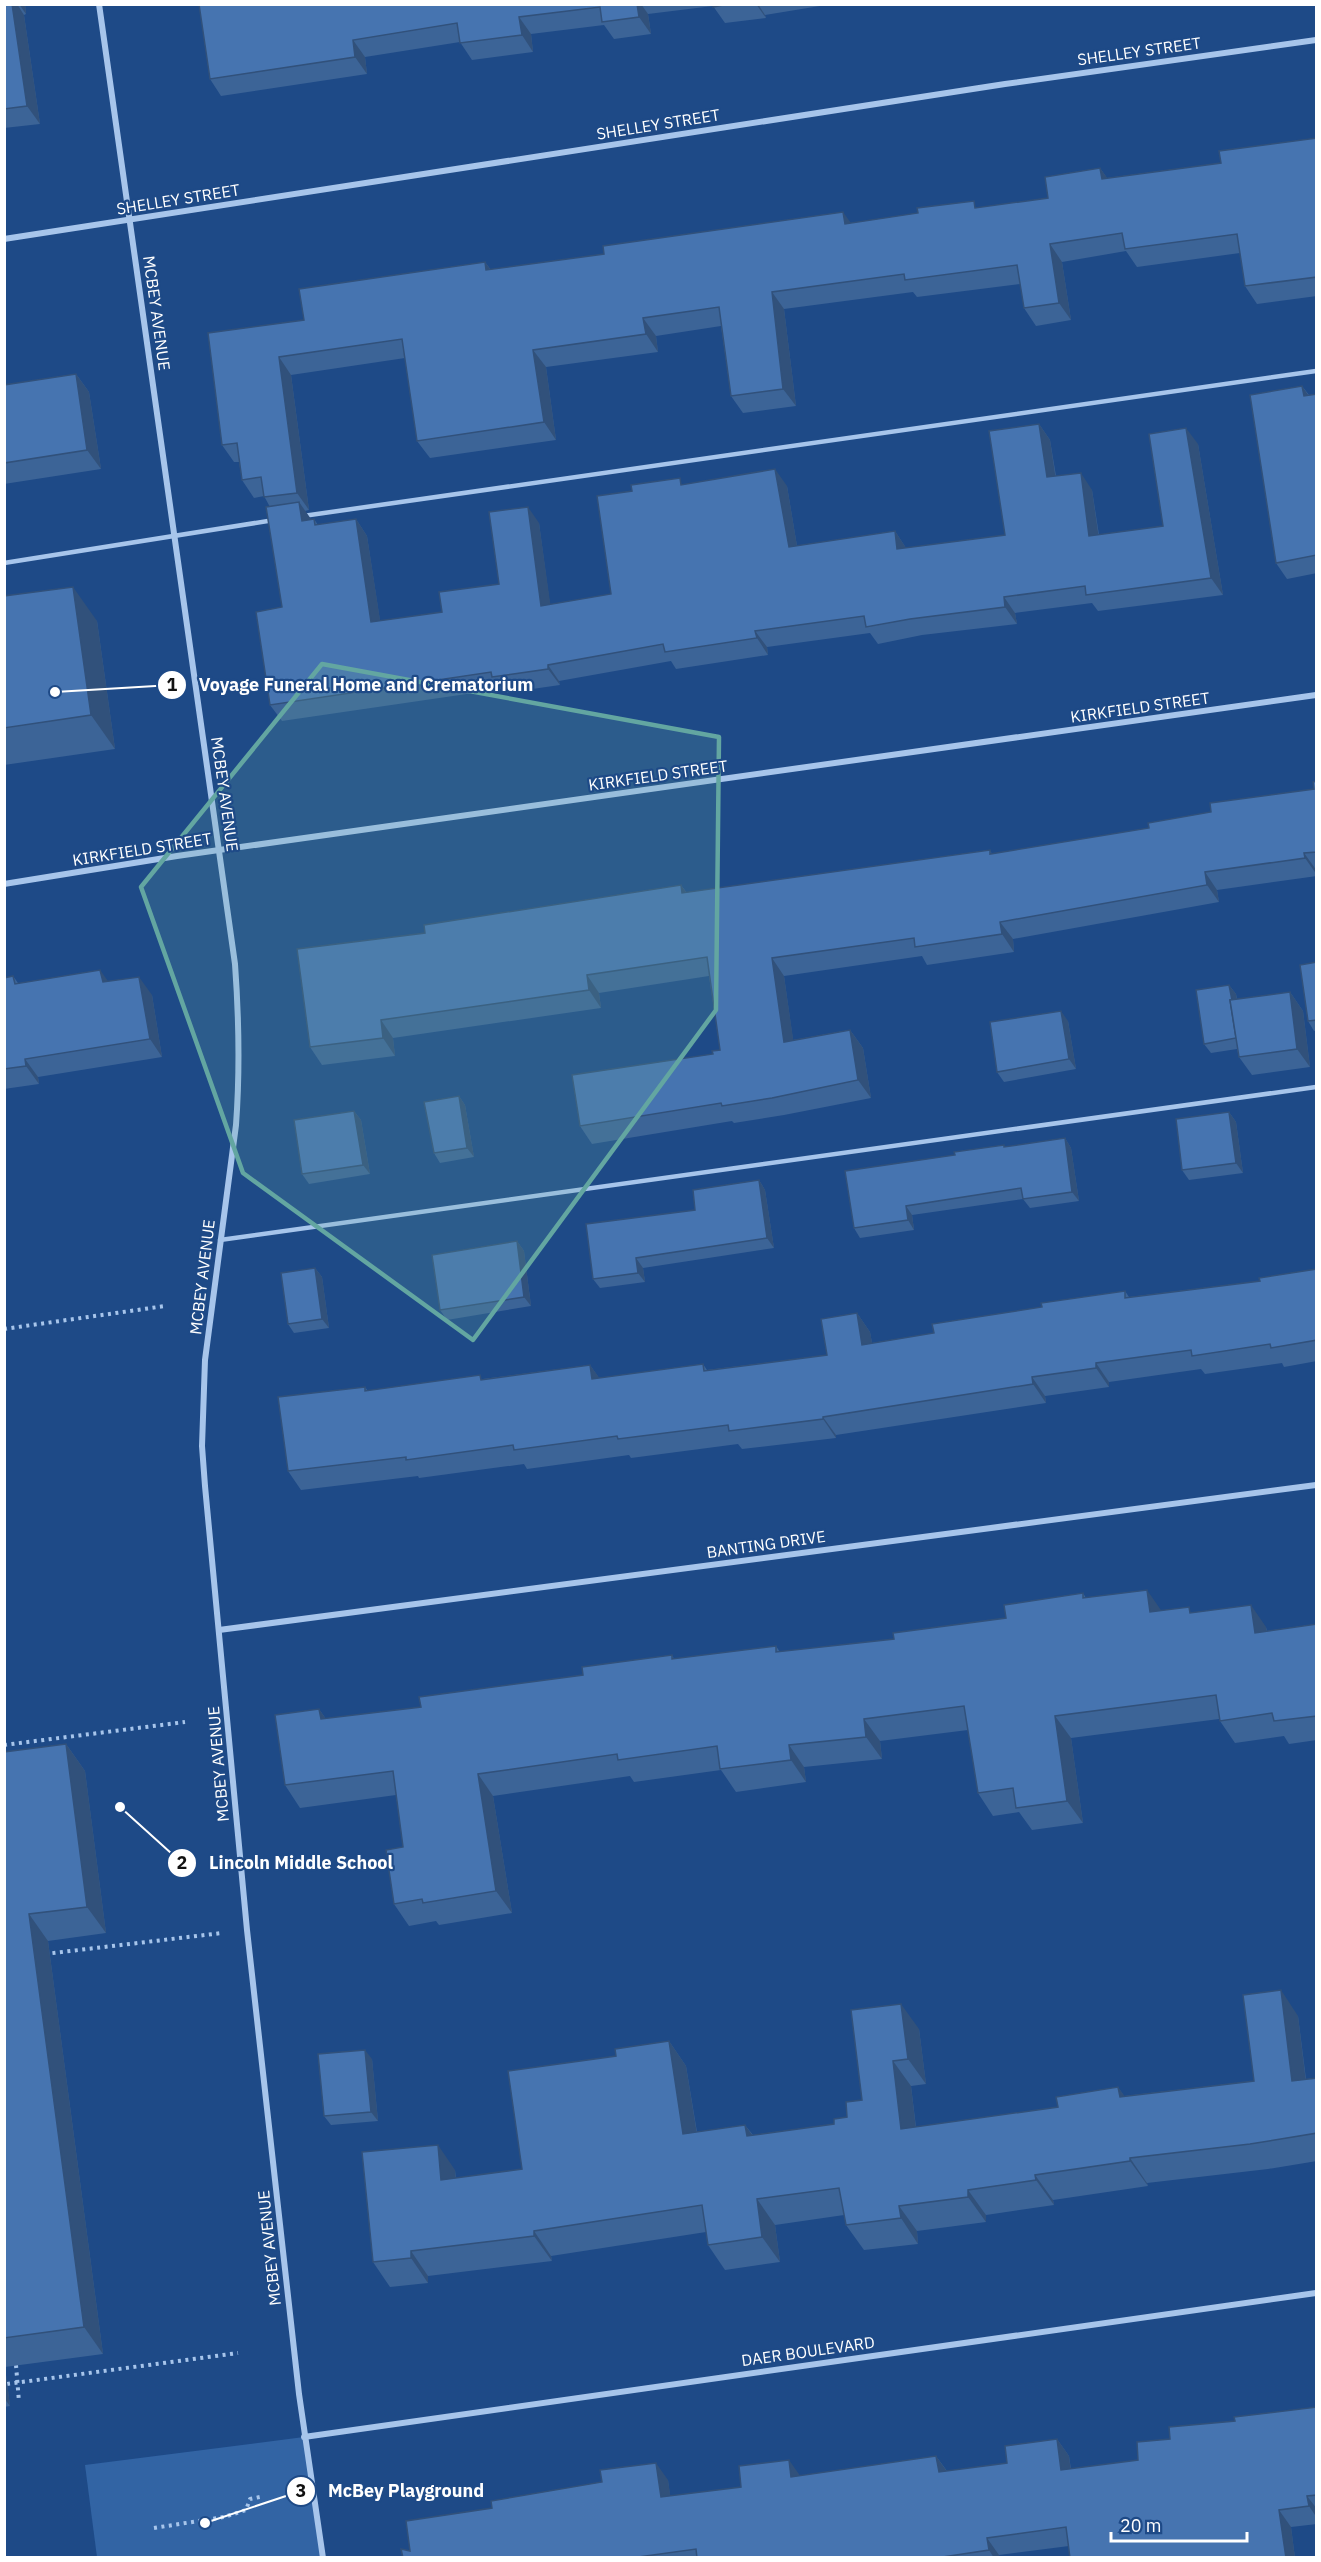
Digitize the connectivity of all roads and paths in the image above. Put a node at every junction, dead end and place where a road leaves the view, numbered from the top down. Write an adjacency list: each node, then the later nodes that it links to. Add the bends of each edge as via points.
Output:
1 (99, 4): 3 (street, MCBEY AVENUE)
2 (1317, 40): 3 (street, SHELLEY STREET, via 1005,84)
3 (130, 220): 4 (street, SHELLEY STREET); 8 (street, MCBEY AVENUE)
4 (4, 239)
5 (1317, 371): 6 (lane)
6 (292, 517)
7 (280, 519): 8 (lane)
8 (174, 534): 9 (lane); 11 (street, MCBEY AVENUE)
9 (4, 563)
10 (1317, 696): 11 (street, KIRKFIELD STREET)
11 (219, 850): 12 (street, KIRKFIELD STREET); 14 (street, MCBEY AVENUE, via 235,964 240,1047 236,1125)
12 (4, 884)
13 (1317, 1087): 14 (lane)
14 (220, 1240): 18 (street, MCBEY AVENUE, via 205,1360 202,1446)
15 (165, 1306): 16 (path)
16 (4, 1329)
17 (1317, 1485): 18 (street, BANTING DRIVE)
18 (219, 1630): 21 (street, MCBEY AVENUE)
19 (185, 1722): 20 (path)
20 (4, 1745)
21 (247, 1930): 22 (path); 29 (street, MCBEY AVENUE)
22 (42, 1955)
23 (1317, 2293): 29 (street, DAER BOULEVARD)
24 (238, 2353): 26 (path)
25 (16, 2366): 26 (path)
26 (18, 2383): 27 (path); 28 (path)
27 (7, 2384)
28 (19, 2402)
29 (304, 2437): 32 (street, MCBEY AVENUE)
30 (260, 2497): 31 (path, via 250,2499 246,2510 225,2517)
31 (154, 2528)
32 (322, 2558)

